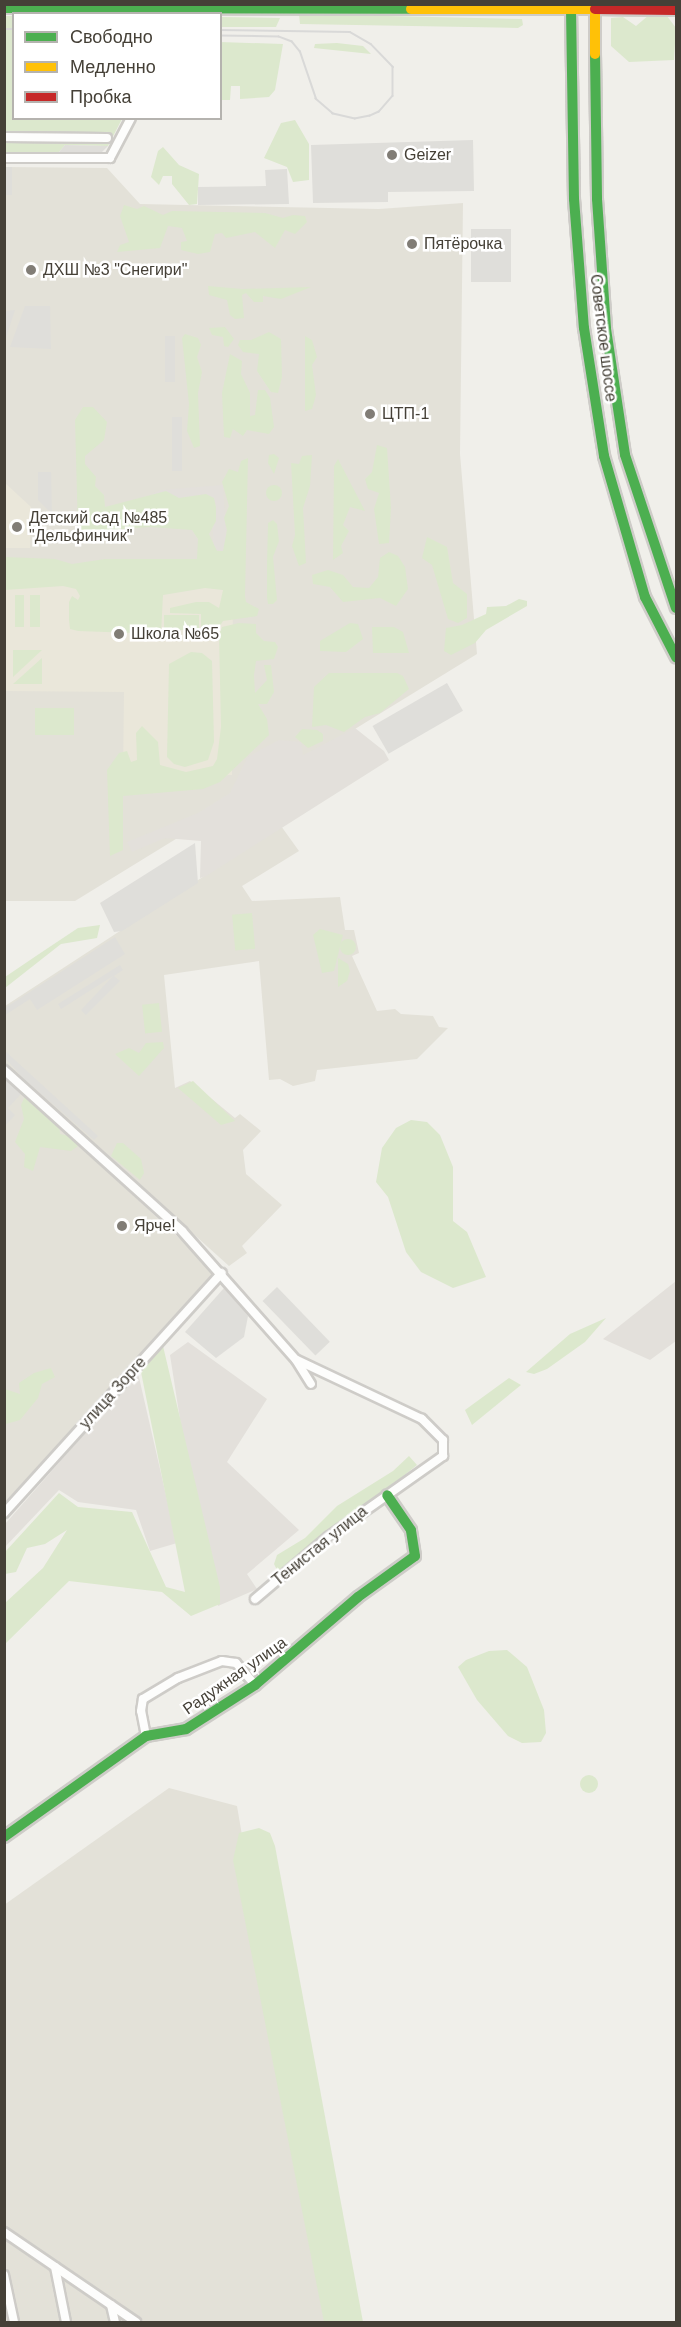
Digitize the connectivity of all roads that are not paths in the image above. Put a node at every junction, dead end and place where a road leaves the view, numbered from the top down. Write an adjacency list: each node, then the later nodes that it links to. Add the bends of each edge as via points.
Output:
1 (4, 8): 5 (main road)
2 (572, 9): 3 (main road); 5 (main road); 11 (main road, Советское шоссе, via 574,199 584,328 604,456 645,597)
3 (595, 9): 4 (main road); 10 (main road, Советское шоссе, via 597,199 606,329 625,455)
4 (676, 9)
5 (162, 11)
6 (130, 120): 9 (street, via 110,158)
7 (4, 137): 8 (street)
8 (107, 138)
9 (4, 158)
10 (676, 608)
11 (676, 657)
12 (4, 1070): 13 (street, via 94,1148)
13 (222, 1273): 14 (street); 17 (street, улица Зорге)
14 (297, 1360): 15 (street); 16 (street, Тенистая улица, via 402,1408 438,1432 443,1440 443,1456)
15 (311, 1384)
16 (387, 1495): 18 (street, Тенистая улица, via 327,1537); 19 (main road, Радужная улица, via 411,1530 415,1556 358,1597)
17 (4, 1513)
18 (255, 1599)
19 (255, 1685): 20 (main road, Радужная улица, via 186,1729); 20 (street, via 236,1664 222,1661 178,1678 143,1700)
20 (146, 1736): 21 (main road, Радужная улица)
21 (4, 1837)
22 (4, 2232): 23 (street)
23 (55, 2267): 25 (street); 27 (street)
24 (4, 2275): 26 (street)
25 (111, 2305): 28 (street); 29 (street)
26 (14, 2322)
27 (66, 2322)
28 (115, 2322)
29 (136, 2322)

